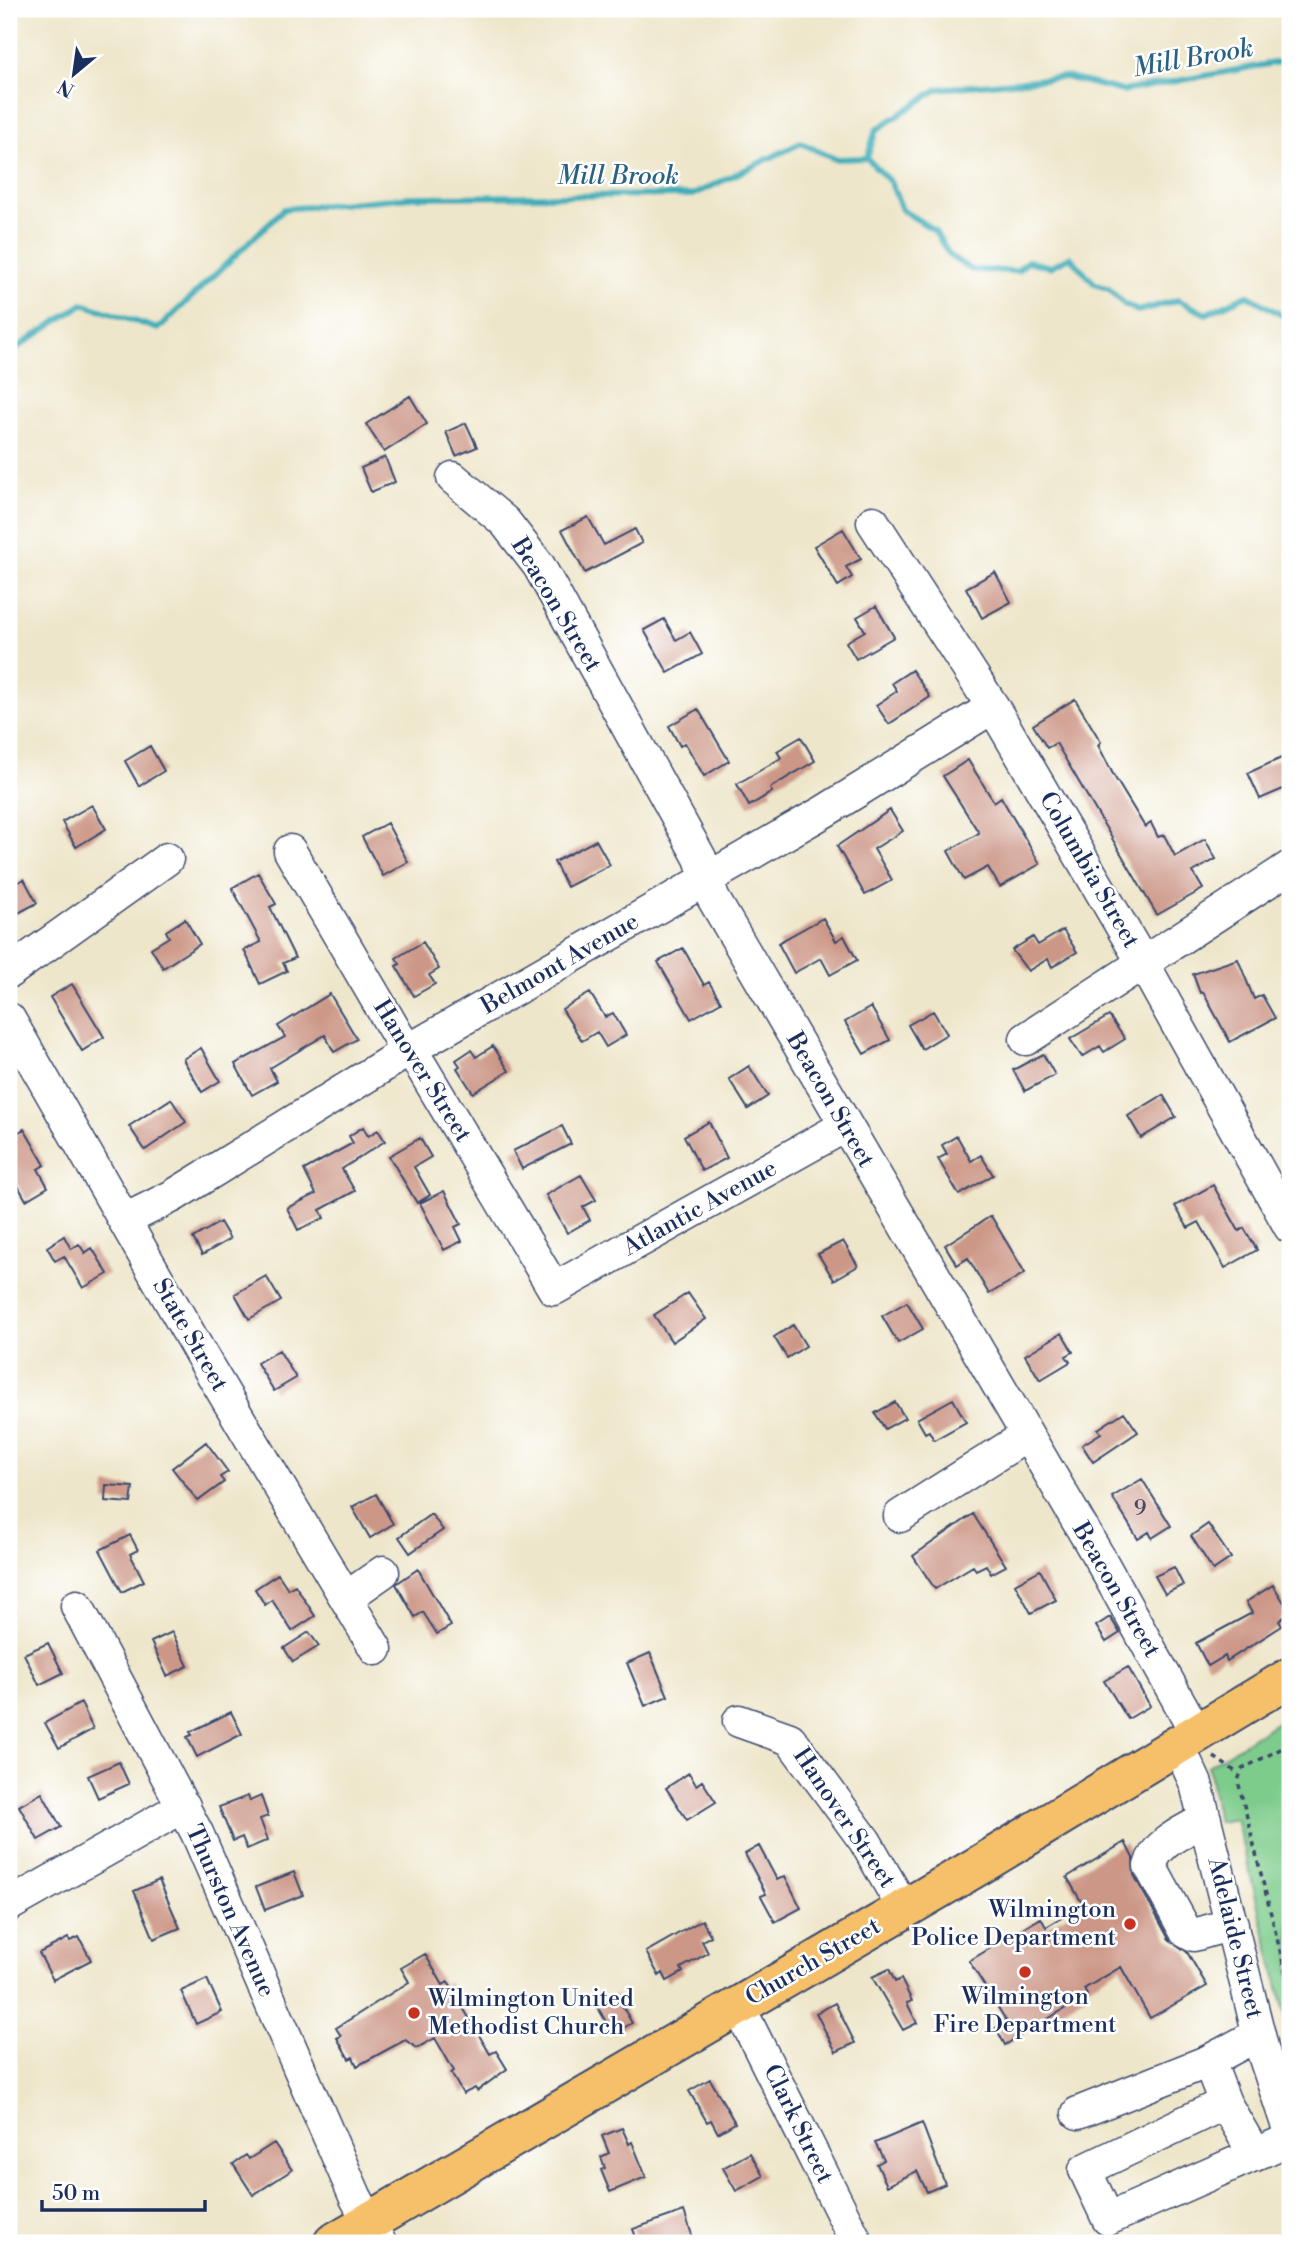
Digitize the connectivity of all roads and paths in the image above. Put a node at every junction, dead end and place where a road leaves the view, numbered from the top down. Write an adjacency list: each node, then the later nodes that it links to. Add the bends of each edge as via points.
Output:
1 (453, 478): 7 (street, Beacon Street, via 505,522 539,566 700,858)
2 (873, 522): 3 (street, Columbia Street)
3 (993, 707): 7 (street, Belmont Avenue); 8 (street, Columbia Street)
4 (290, 851): 12 (street, Hanover Street)
5 (167, 859): 9 (street)
6 (1290, 867): 8 (street)
7 (707, 881): 12 (street, Belmont Avenue); 13 (street, Beacon Street)
8 (1143, 963): 11 (street); 15 (street, Columbia Street)
9 (9, 972)
10 (9, 1018): 14 (street, State Street)
11 (1027, 1040)
12 (409, 1050): 14 (street, Belmont Avenue, via 173,1196); 16 (street, Hanover Street)
13 (845, 1126): 16 (street, Atlantic Avenue); 17 (street, Beacon Street)
14 (125, 1220): 20 (street, State Street)
15 (1290, 1227)
16 (554, 1289)
17 (1026, 1436): 18 (street); 25 (street, Beacon Street, via 1100,1559)
18 (900, 1516)
19 (383, 1572): 20 (street)
20 (346, 1598): 22 (street, State Street)
21 (77, 1606): 28 (street, Thurston Avenue)
22 (376, 1649)
23 (1290, 1677): 25 (main road, Church Street)
24 (739, 1721): 31 (street, Hanover Street, via 790,1739 865,1841)
25 (1195, 1744): 27 (path); 29 (street, Adelaide Street, via 1193,1773); 31 (main road, Church Street)
26 (1290, 1744): 27 (path)
27 (1239, 1774): 33 (path)
28 (184, 1806): 30 (street); 42 (street, Thurston Avenue, via 355,2196)
29 (1205, 1819): 32 (street, Adelaide Street); 32 (street, via 1164,1844 1150,1866 1185,1930 1194,1935)
30 (9, 1905)
31 (904, 1909): 34 (main road, Church Street)
32 (1232, 1924): 35 (street, Adelaide Street)
33 (1290, 1991)
34 (738, 2006): 42 (main road, Church Street); 44 (street, Clark Street)
35 (1259, 2034): 36 (street); 39 (street, Adelaide Street)
36 (1209, 2061): 37 (street); 38 (street)
37 (1225, 2103): 41 (street); 41 (street, via 1085,2169 1108,2219)
38 (1078, 2113)
39 (1290, 2133)
40 (1290, 2139): 41 (street)
41 (1255, 2155)
42 (375, 2232): 43 (main road, Church Street)
43 (333, 2243)
44 (857, 2243)

